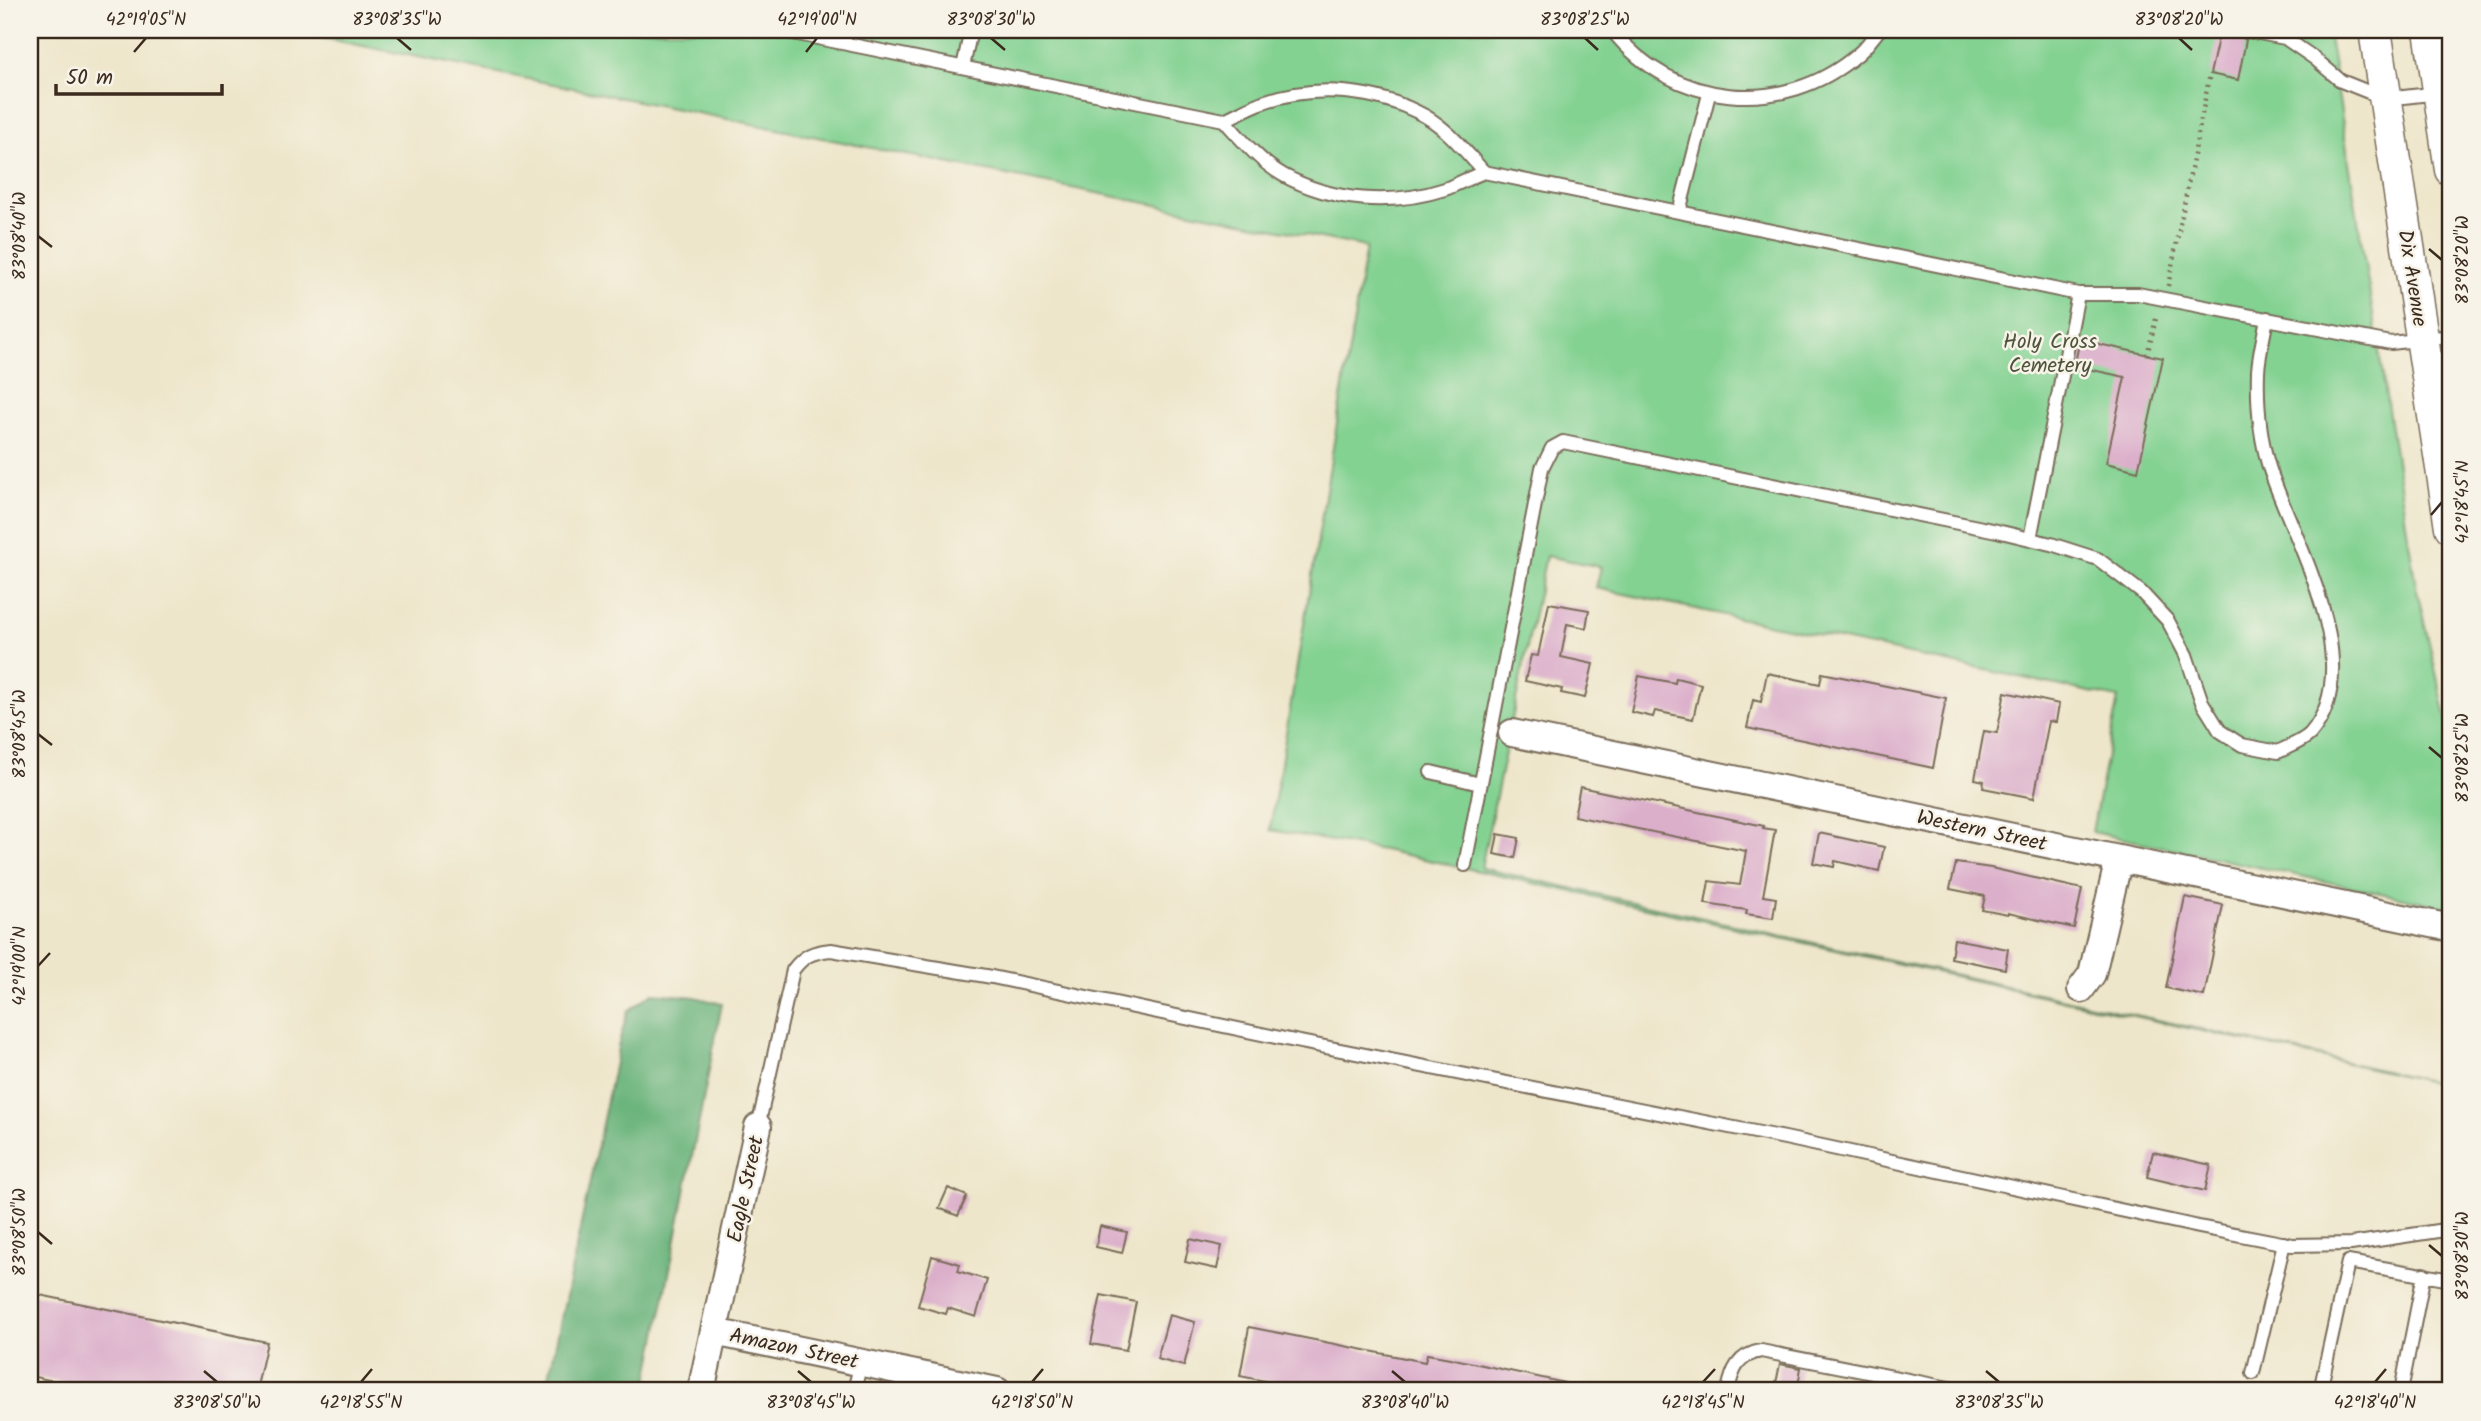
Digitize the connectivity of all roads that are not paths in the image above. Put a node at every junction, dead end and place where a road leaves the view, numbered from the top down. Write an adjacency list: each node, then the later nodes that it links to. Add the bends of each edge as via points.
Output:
1 (778, 30): 10 (lane)
2 (971, 30): 10 (lane)
3 (1612, 30): 12 (lane, via 1627,50 1665,78)
4 (1879, 30): 12 (lane, via 1859,54 1814,83 1762,97)
5 (2296, 30): 9 (lane)
6 (2375, 30): 13 (street, Dix Avenue)
7 (2430, 30): 11 (street)
8 (2248, 31): 9 (lane)
9 (2285, 38): 13 (lane, via 2341,81)
10 (962, 67): 14 (lane)
11 (2439, 93): 13 (lane); 15 (street)
12 (1709, 94): 17 (lane)
13 (2386, 99): 20 (street, Dix Avenue)
14 (1224, 120): 16 (lane, via 1281,174 1363,201 1444,189); 16 (lane, via 1264,102 1345,90 1427,117)
15 (2451, 170)
16 (1484, 172): 17 (lane)
17 (1679, 212): 18 (lane)
18 (2078, 294): 19 (lane, via 2126,293); 22 (lane)
19 (2267, 318): 20 (lane, via 2391,343); 22 (lane, via 2258,371 2261,426 2269,466 2308,559 2326,623 2332,676 2326,710 2308,736 2277,752 2242,745 2220,731 2202,702 2186,654 2168,621 2141,592 2098,559)
20 (2437, 338): 21 (street, Dix Avenue)
21 (2451, 527)
22 (2030, 539): 25 (lane, via 1563,442 1552,448 1542,468)
23 (1512, 733): 26 (street, Western Street)
24 (1431, 772): 25 (lane)
25 (1480, 784): 27 (lane)
26 (2119, 859): 28 (street, Western Street); 29 (street, via 2092,974)
27 (1465, 865)
28 (2451, 928)
29 (2081, 989)
30 (758, 1127): 32 (lane, Eagle Street, via 793,970 802,958 831,950 992,977); 37 (street, Eagle Street)
31 (2451, 1229): 33 (lane)
32 (2284, 1243): 33 (lane); 39 (lane)
33 (2350, 1244): 34 (lane)
34 (2347, 1262): 35 (lane); 45 (lane)
35 (2424, 1274): 36 (lane); 46 (lane)
36 (2451, 1279)
37 (714, 1332): 38 (street, Amazon Street); 40 (street, Eagle Street)
38 (861, 1363): 41 (lane); 42 (street, Amazon Street)
39 (2253, 1373)
40 (701, 1391)
41 (855, 1391)
42 (997, 1391)
43 (1728, 1391): 44 (lane, via 1735,1366 1761,1351)
44 (1964, 1391)
45 (2320, 1391)
46 (2401, 1391)

